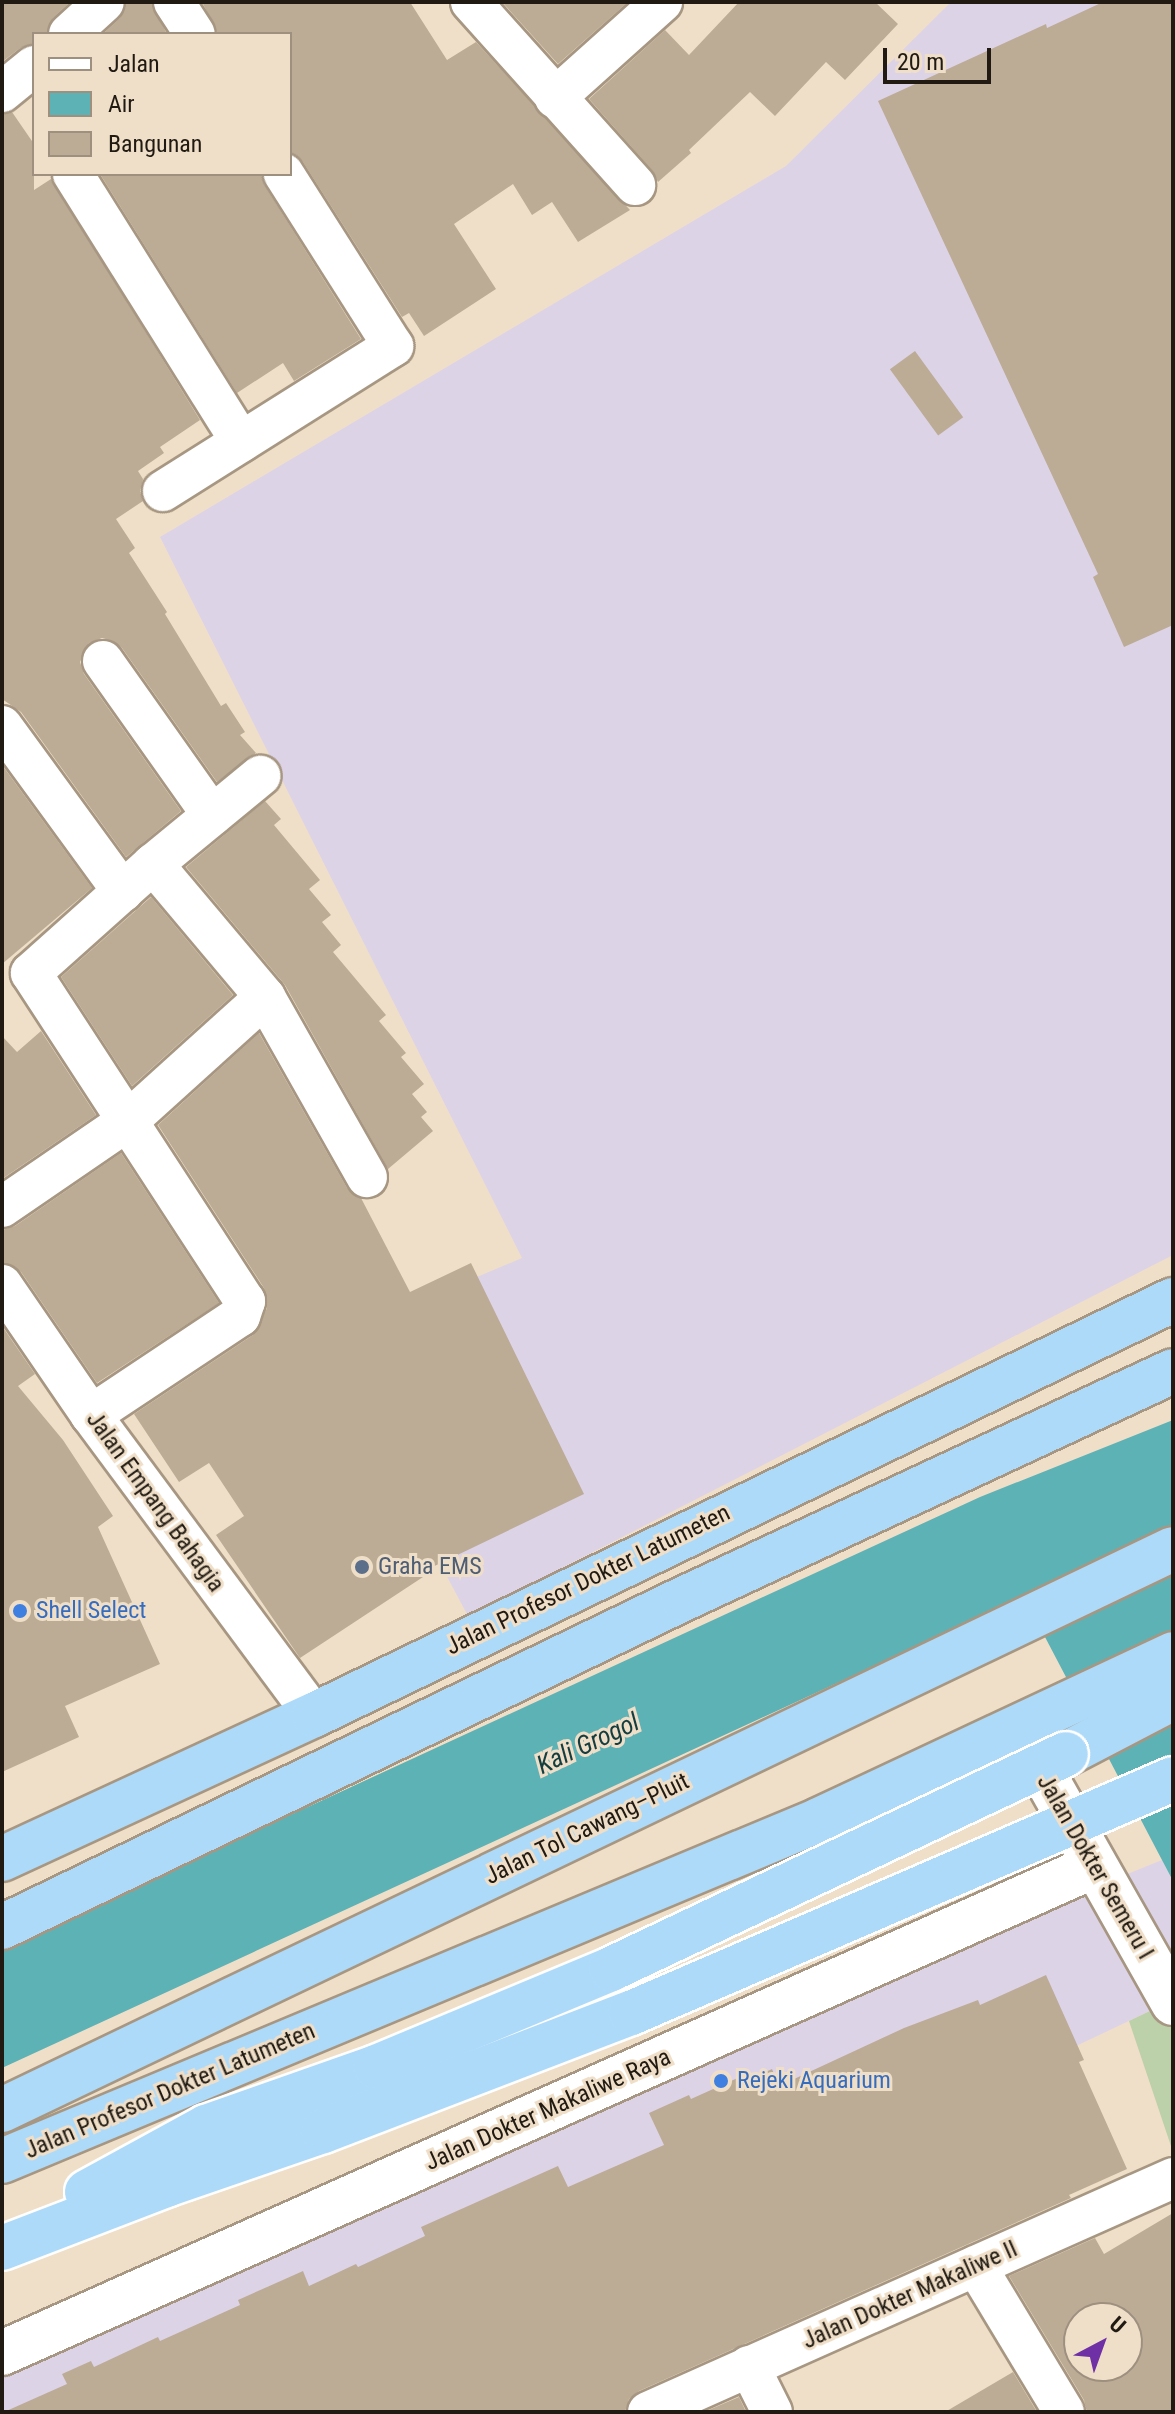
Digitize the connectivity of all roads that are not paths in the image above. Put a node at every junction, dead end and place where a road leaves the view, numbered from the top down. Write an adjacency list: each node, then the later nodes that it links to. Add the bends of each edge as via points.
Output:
1 (104, 2): 5 (street)
2 (174, 2): 6 (street)
3 (471, 2): 7 (street)
4 (662, 2): 7 (street)
5 (71, 32)
6 (194, 32)
7 (555, 98): 10 (street)
8 (74, 176): 11 (street)
9 (285, 176): 11 (street, via 393,346)
10 (635, 185)
11 (241, 442): 12 (street)
12 (163, 491)
13 (103, 661): 16 (street)
14 (2, 726): 18 (street)
15 (260, 776): 16 (street)
16 (212, 815): 17 (street)
17 (153, 864): 18 (street); 20 (street)
18 (123, 892): 19 (street)
19 (17, 973): 21 (street)
20 (265, 997): 21 (street); 22 (street)
21 (129, 1120): 23 (street); 27 (street, via 245,1307 240,1316)
22 (367, 1177)
23 (2, 1207)
24 (2, 1285): 27 (street, Jalan Empang Bahagia)
25 (1173, 1300): 31 (highway, Jalan Profesor Dokter Latumeten)
26 (1173, 1371): 36 (highway, via 683,1599)
27 (91, 1415): 31 (street, Jalan Empang Bahagia)
28 (1173, 1549): 38 (highway, Jalan Tol Cawang–Pluit)
29 (1173, 1654): 32 (highway, Jalan Profesor Dokter Latumeten)
30 (1173, 1698): 41 (highway, bridge, via 611,1969 376,2067 206,2127 98,2184)
31 (314, 1715): 34 (highway, Jalan Profesor Dokter Latumeten)
32 (1029, 1724): 35 (street, Jalan Dokter Semeru I); 39 (highway, Jalan Profesor Dokter Latumeten, via 819,1820)
33 (1173, 1779): 41 (highway, bridge, via 631,2013)
34 (2, 1859)
35 (1094, 1866): 37 (street, Jalan Dokter Semeru I); 43 (street, Jalan Dokter Makaliwe Raya)
36 (2, 1927)
37 (1173, 2003)
38 (2, 2110)
39 (2, 2161)
40 (1173, 2178): 42 (street, Jalan Dokter Makaliwe II)
41 (13, 2244)
42 (976, 2266): 44 (street, Jalan Dokter Makaliwe II); 47 (street)
43 (2, 2353)
44 (749, 2366): 45 (street, Jalan Dokter Makaliwe II); 46 (street)
45 (648, 2412)
46 (772, 2412)
47 (1064, 2412)

